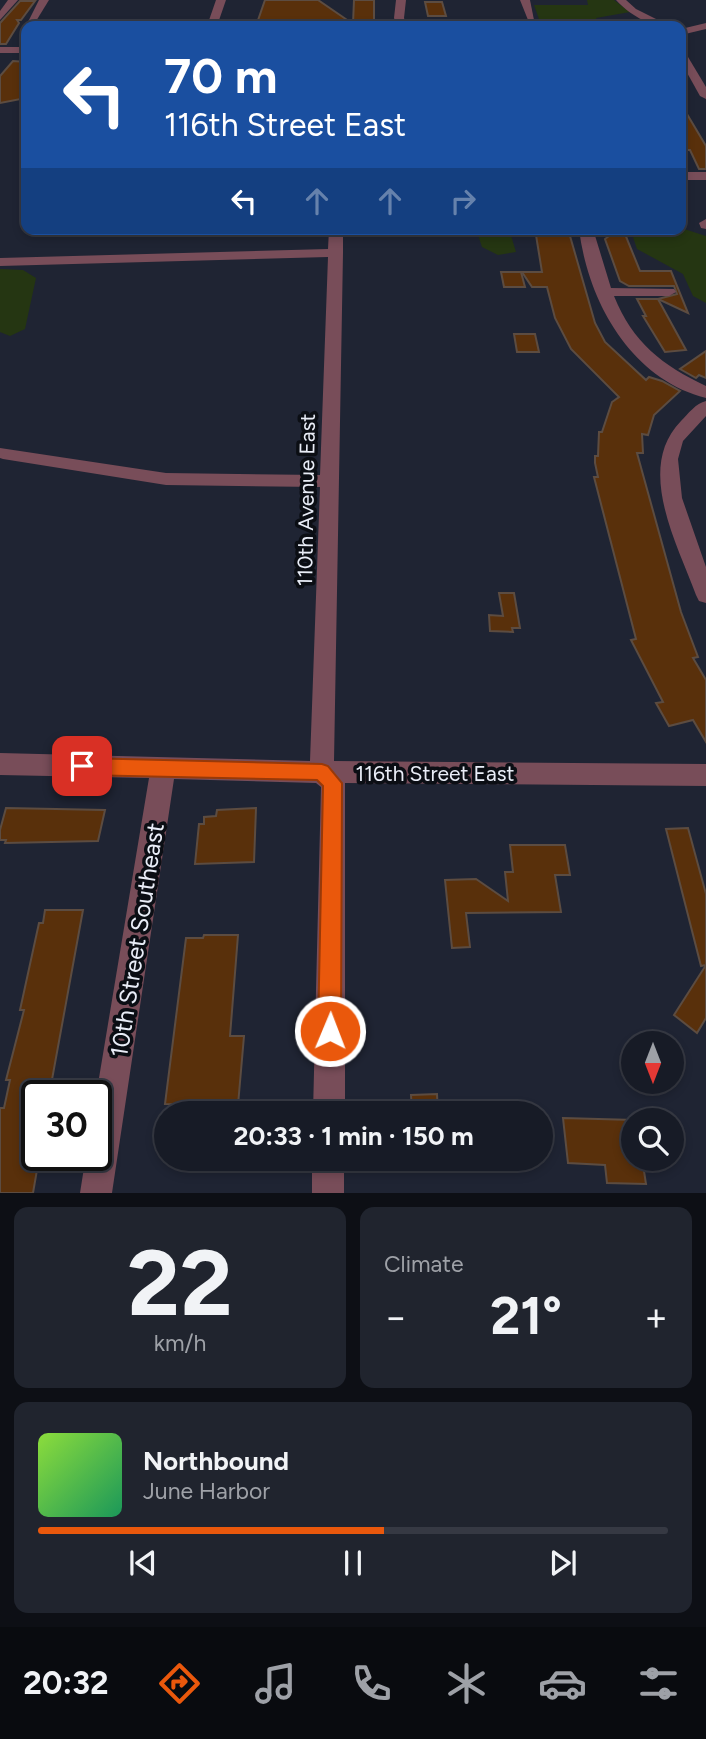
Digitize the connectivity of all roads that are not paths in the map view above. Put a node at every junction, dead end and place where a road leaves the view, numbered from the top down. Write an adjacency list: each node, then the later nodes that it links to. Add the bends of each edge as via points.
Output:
1 (13, 0): 7 (street)
2 (44, 0): 9 (street)
3 (220, 0): 10 (street)
4 (401, 0): 11 (street)
5 (525, 0): 8 (street)
6 (621, 0): 12 (street)
7 (0, 17)
8 (531, 18)
9 (31, 21)
10 (214, 21)
11 (400, 21)
12 (655, 21)
13 (706, 26): 14 (street)
14 (686, 31)
15 (21, 38): 17 (street)
16 (0, 50): 17 (street)
17 (14, 50): 18 (street)
18 (21, 50)
19 (686, 62): 20 (street)
20 (706, 96)
21 (686, 176): 22 (street)
22 (706, 176)
23 (336, 235): 25 (street, 110th Avenue East)
24 (588, 235): 27 (street)
25 (336, 253): 26 (street); 32 (street, 110th Avenue East)
26 (0, 262)
27 (605, 292): 28 (street); 29 (street, via 629,343 653,364)
28 (669, 292)
29 (706, 393)
30 (706, 406): 33 (street, via 674,441 667,462)
31 (4, 453): 32 (street, via 155,478)
32 (328, 481): 36 (street, 110th Avenue East)
33 (706, 595)
34 (0, 764): 35 (street, 116th Street East)
35 (163, 769): 36 (street, 116th Street East); 40 (street, 10th Street Southeast)
36 (322, 772): 37 (street, 116th Street East); 38 (street, via 333,783 334,803)
37 (706, 775)
38 (328, 1101)
39 (328, 1171): 41 (street)
40 (96, 1193)
41 (328, 1193)

